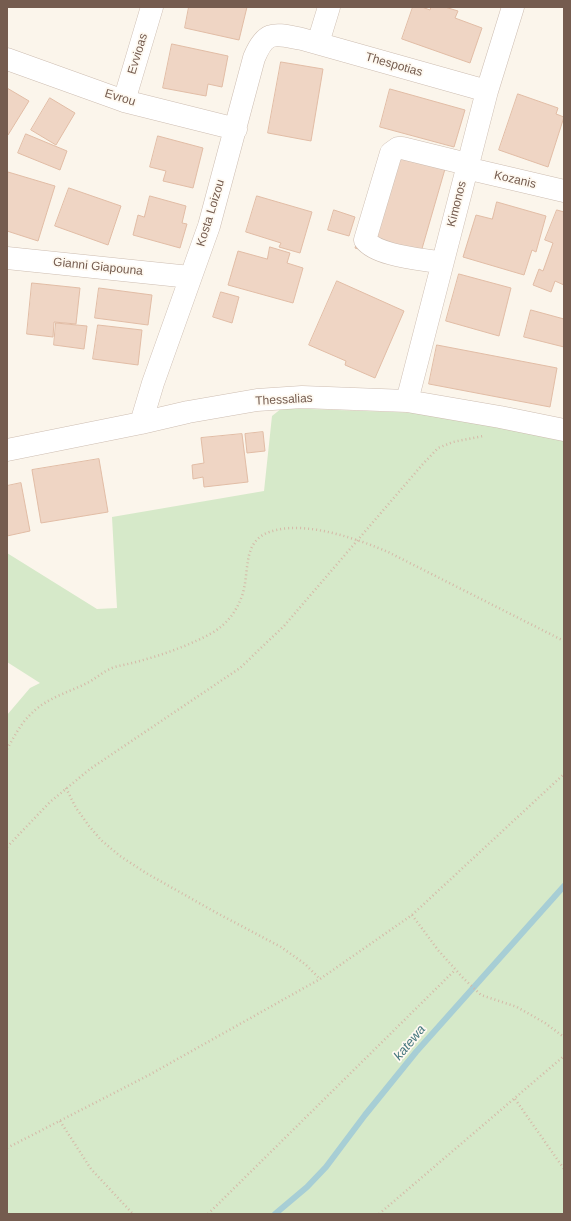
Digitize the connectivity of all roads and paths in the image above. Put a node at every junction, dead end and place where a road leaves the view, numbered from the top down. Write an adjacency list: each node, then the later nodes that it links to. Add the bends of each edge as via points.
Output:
1 (152, 7): 7 (street, Evvioas)
2 (329, 7): 4 (street)
3 (513, 7): 6 (street, Kimonos)
4 (310, 41): 6 (street, Thespotias); 8 (street, Kosta Loizou, via 281,35 262,41 254,58)
5 (7, 59): 7 (street, Evrou)
6 (486, 91): 9 (street, Kimonos)
7 (124, 100): 8 (street, Evrou)
8 (236, 129): 13 (street, Kosta Loizou, via 209,226)
9 (467, 166): 10 (street, Kozanis); 12 (street, Kimonos); 12 (street, Kozanis, via 408,149 398,148 391,152 365,240 384,252)
10 (564, 191)
11 (7, 258): 13 (street, Gianni Giapouna)
12 (442, 263): 14 (street, Kimonos)
13 (190, 277): 15 (street, Kosta Loizou, via 153,383)
14 (407, 401): 15 (street, Thessalias, via 302,397 264,399); 16 (street, Thessalias, via 500,416)
15 (142, 423): 18 (street, Thessalias)
16 (564, 430)
17 (489, 436): 19 (path, via 453,442 438,448)
18 (7, 450)
19 (359, 540): 20 (path, via 388,552); 21 (path, via 300,528 276,530 262,535 254,541 249,553 242,595 226,623 179,648 114,667 43,704 30,714); 23 (path, via 284,626 240,668 90,769)
20 (564, 641)
21 (7, 749)
22 (564, 774): 25 (path)
23 (66, 788): 24 (path, via 44,807); 27 (path, via 89,826 120,856 146,873 281,947 305,964)
24 (7, 847)
25 (412, 915): 26 (path); 27 (path)
26 (455, 970): 28 (path, via 481,995 517,1007 546,1023); 35 (path)
27 (320, 979): 31 (path, via 149,1075)
28 (564, 1037)
29 (564, 1056): 30 (path)
30 (515, 1099): 33 (path); 36 (path)
31 (60, 1121): 32 (path); 34 (path, via 91,1169)
32 (7, 1148)
33 (564, 1169)
34 (133, 1214)
35 (208, 1214)
36 (379, 1214)

